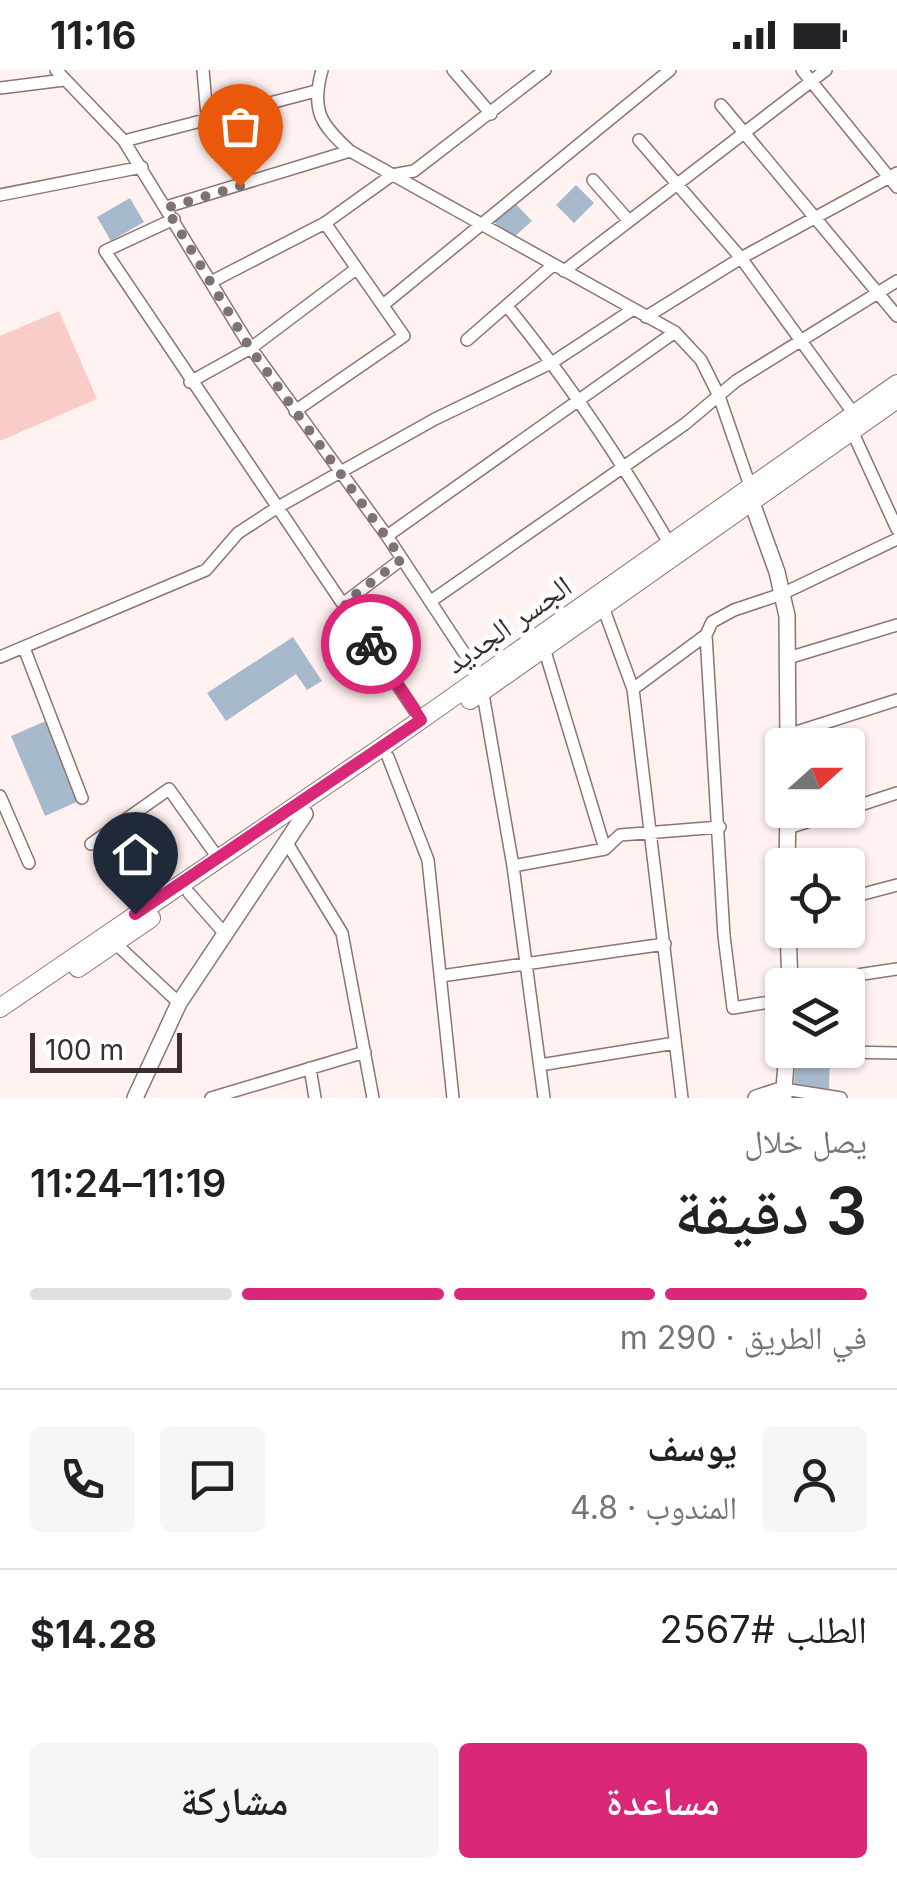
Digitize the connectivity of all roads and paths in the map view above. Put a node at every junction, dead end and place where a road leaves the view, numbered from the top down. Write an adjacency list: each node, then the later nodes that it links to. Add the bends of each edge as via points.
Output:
1 (203, 70): 13 (street)
2 (322, 70): 10 (street)
3 (454, 70): 12 (street)
4 (670, 70): 29 (street)
5 (826, 70): 8 (street)
6 (538, 72): 12 (street)
7 (60, 75): 9 (street); 15 (street)
8 (806, 75): 14 (street); 20 (street)
9 (0, 88)
10 (316, 91): 13 (street); 17 (street, via 321,124)
11 (721, 106): 14 (street)
12 (491, 114): 19 (street, via 414,171)
13 (207, 116): 15 (street)
14 (746, 134): 22 (street); 25 (street)
15 (124, 140): 18 (street)
16 (640, 140): 22 (street)
17 (350, 151): 19 (street); 24 (street)
18 (142, 167): 23 (street); 24 (street)
19 (392, 175): 28 (street); 29 (street)
20 (894, 179): 25 (street)
21 (594, 180): 27 (street)
22 (677, 184): 27 (street); 30 (street)
23 (0, 195)
24 (166, 208): 26 (street)
25 (814, 217): 30 (street); 35 (street)
26 (174, 220): 34 (street); 46 (street, via 105,251)
27 (629, 221): 32 (street)
28 (325, 223): 31 (street); 34 (street)
29 (483, 223): 32 (street); 36 (street)
30 (741, 258): 40 (street); 42 (street)
31 (356, 268): 36 (street); 44 (street)
32 (559, 268): 37 (street); 38 (street)
33 (897, 280): 35 (street)
34 (211, 282): 44 (street)
35 (880, 292): 39 (street); 42 (street)
36 (383, 305): 51 (street, via 402,331 401,342)
37 (506, 306): 43 (street); 45 (street)
38 (632, 310): 40 (street); 45 (street)
39 (897, 316)
40 (646, 317): 41 (street)
41 (675, 332): 48 (street, via 702,360); 50 (street)
42 (803, 339): 48 (street); 52 (street)
43 (467, 340)
44 (250, 348): 46 (street); 51 (street)
45 (553, 362): 50 (street); 54 (street)
46 (190, 382): 56 (street)
47 (897, 384): 52 (main road, الجسر الجديد)
48 (720, 396): 53 (street); 55 (street)
49 (897, 399): 52 (main road, الجسر الجديد)
50 (579, 404): 53 (street); 58 (street)
51 (295, 411): 54 (street)
52 (853, 422): 55 (main road, الجسر الجديد); 57 (street)
53 (624, 466): 60 (street); 63 (street)
54 (338, 473): 56 (street); 58 (street)
55 (751, 493): 60 (main road, الجسر الجديد); 62 (street); 65 (main road, الجسر الجديد)
56 (278, 507): 64 (street); 68 (street, via 238,533 206,570)
57 (897, 529)
58 (387, 536): 61 (street)
59 (897, 539): 62 (street)
60 (669, 543): 72 (main road, الجسر الجديد)
61 (402, 559): 63 (street); 64 (street)
62 (782, 594): 67 (street, via 734,610 712,622); 71 (street)
63 (432, 601): 72 (street)
64 (344, 603): 75 (street)
65 (604, 606): 69 (main road, الجسر الجديد); 73 (street)
66 (897, 625): 71 (street)
67 (706, 634): 73 (street); 84 (street)
68 (24, 648): 70 (street); 81 (street)
69 (544, 648): 72 (main road, الجسر الجديد); 90 (street)
70 (0, 657)
71 (788, 658): 76 (street)
72 (483, 683): 75 (main road, الجسر الجديد); 78 (main road, الجسر الجديد); 93 (street)
73 (633, 689): 86 (street)
74 (897, 700): 77 (street)
75 (421, 720): 91 (main road, الجسر الجديد)
76 (788, 728)
77 (821, 728)
78 (388, 757): 83 (main road, الجسر الجديد); 103 (street, via 428,860)
79 (897, 793): 82 (street)
80 (0, 796): 92 (street)
81 (82, 798)
82 (865, 804)
83 (305, 814): 87 (street); 95 (main road, الجسر الجديد)
84 (720, 826): 86 (street); 104 (street, via 733,1008)
85 (788, 828): 89 (street)
86 (650, 833): 90 (street, via 620,835); 99 (street)
87 (287, 843): 97 (street); 109 (street, via 342,933)
88 (90, 844): 91 (street, via 169,790)
89 (787, 848)
90 (605, 849): 93 (street)
91 (218, 858): 106 (main road, الجسر الجديد)
92 (29, 864)
93 (514, 866): 100 (street)
94 (897, 885): 96 (street)
95 (189, 892): 97 (street); 98 (main road, الجسر الجديد)
96 (865, 893)
97 (224, 934): 105 (street)
98 (114, 943): 105 (street); 107 (main road, الجسر الجديد)
99 (664, 944): 100 (street); 108 (street)
100 (527, 964): 103 (street); 112 (street)
101 (897, 969): 102 (street)
102 (865, 974)
103 (441, 976): 120 (street)
104 (765, 1003)
105 (179, 1004): 116 (street)
106 (0, 1008)
107 (0, 1023)
108 (675, 1042): 112 (street); 122 (street)
109 (365, 1052): 113 (street); 119 (street)
110 (865, 1052): 111 (street)
111 (897, 1053)
112 (540, 1065): 121 (street)
113 (310, 1068): 117 (street); 118 (street)
114 (786, 1068): 115 (street)
115 (785, 1094): 123 (street); 124 (street)
116 (135, 1098)
117 (210, 1098)
118 (315, 1098)
119 (372, 1098)
120 (452, 1098)
121 (544, 1098)
122 (682, 1098)
123 (756, 1098)
124 (841, 1098)

